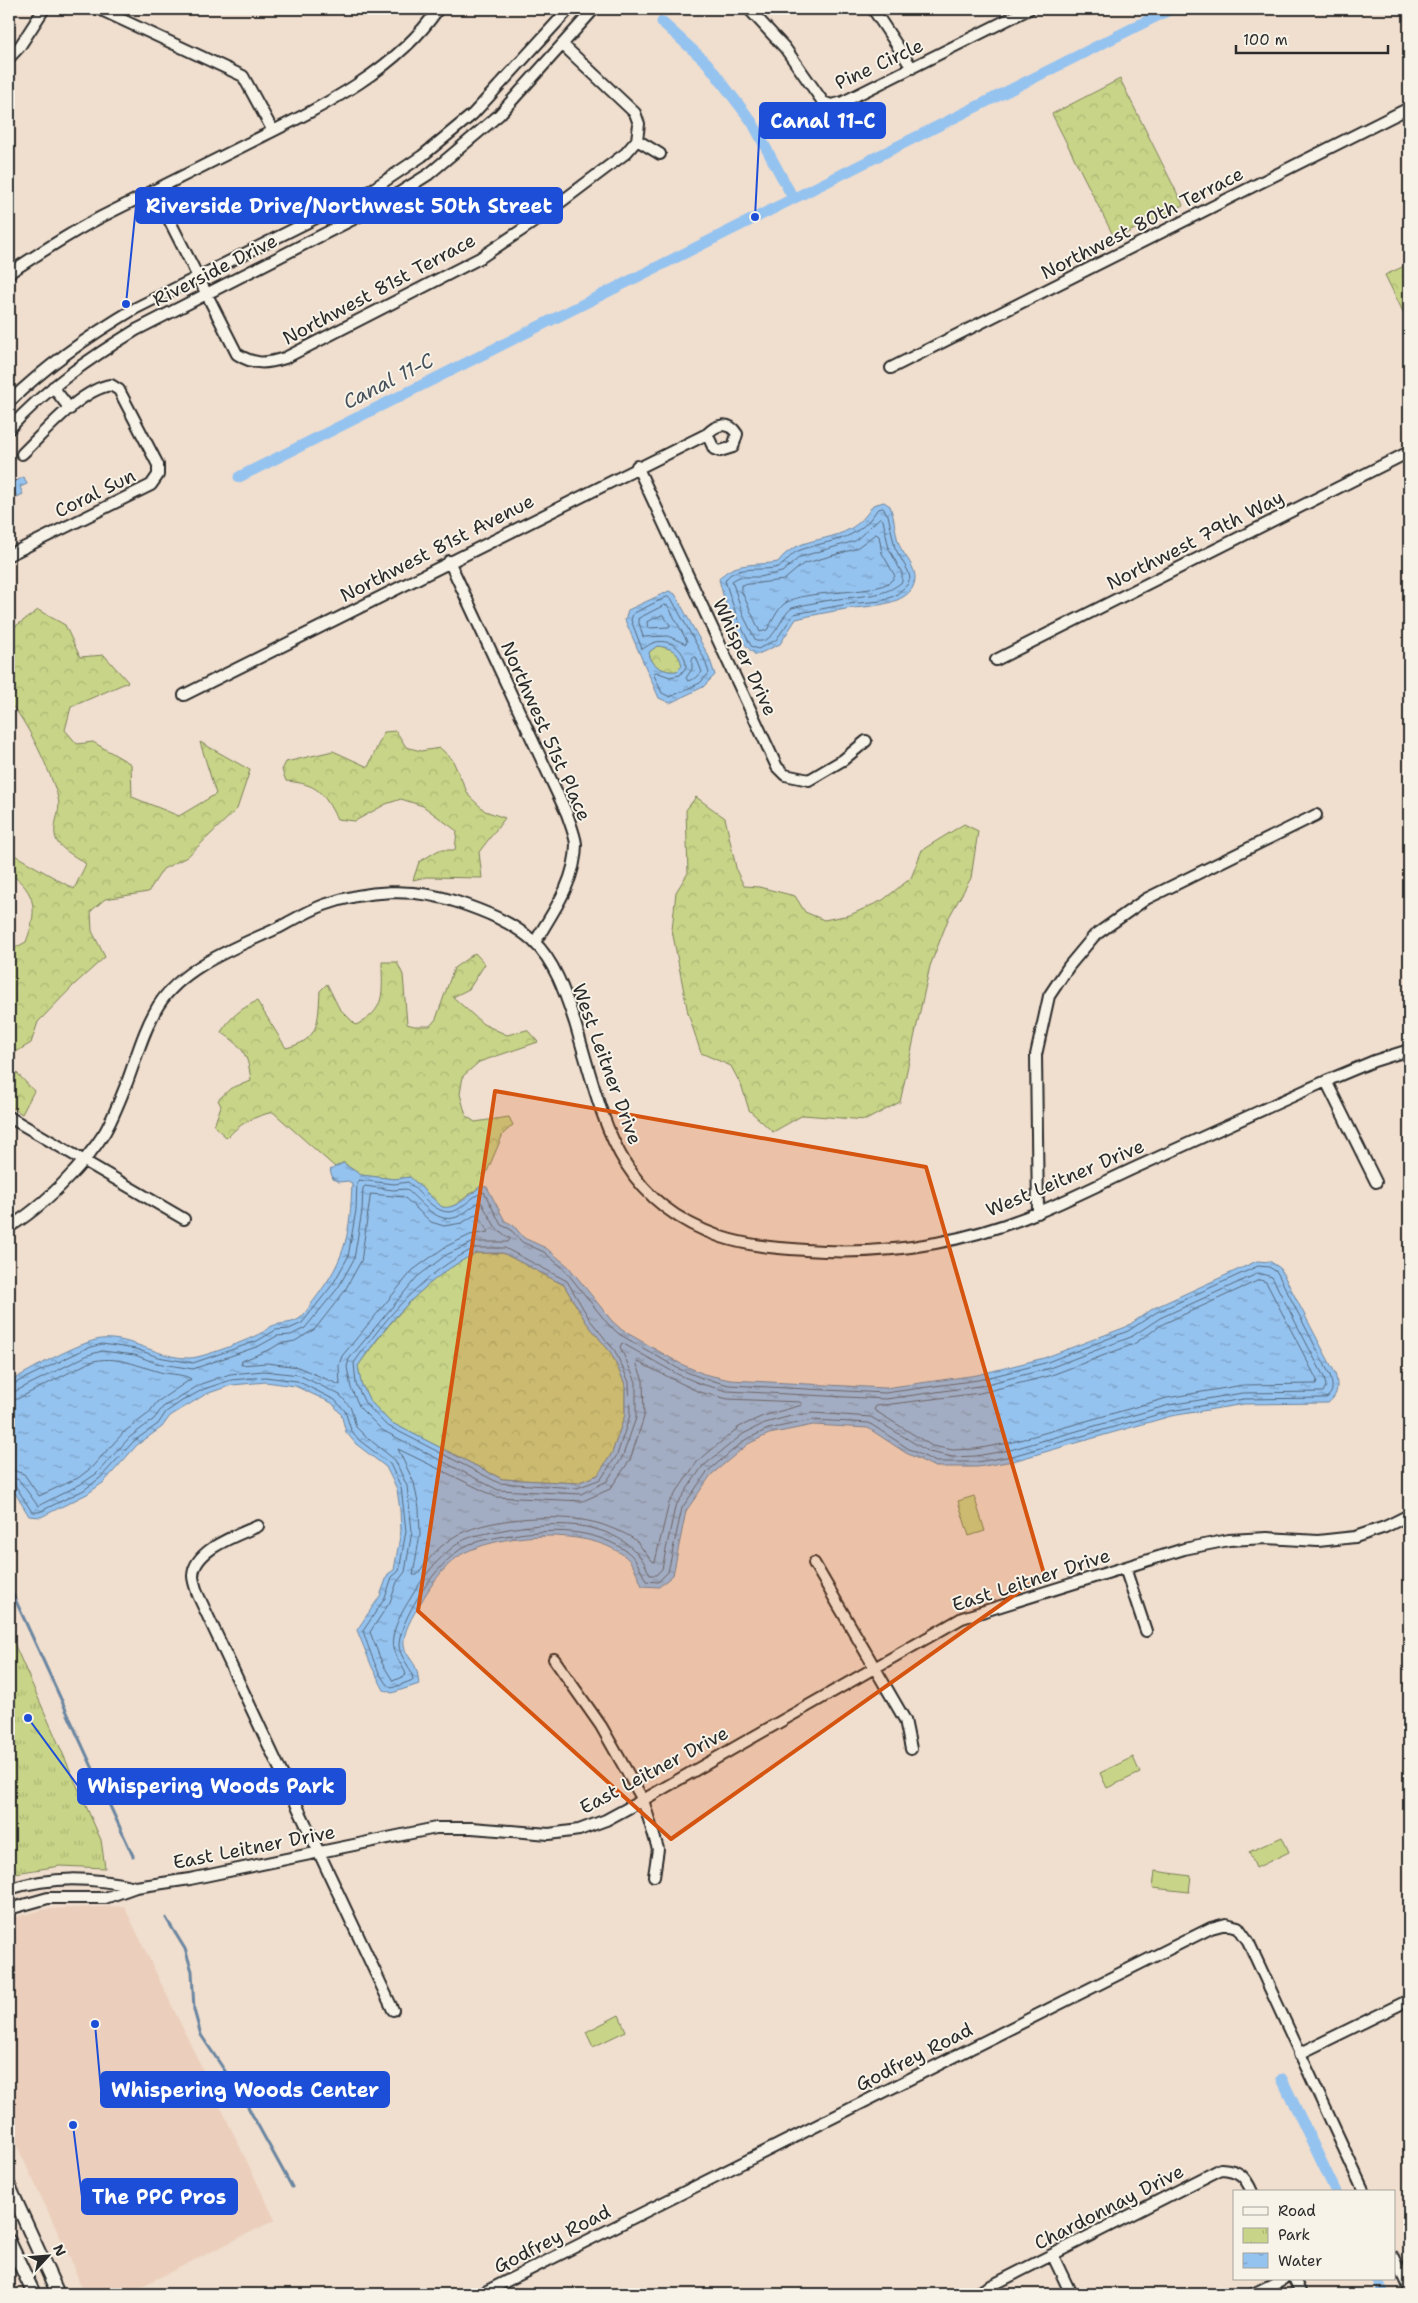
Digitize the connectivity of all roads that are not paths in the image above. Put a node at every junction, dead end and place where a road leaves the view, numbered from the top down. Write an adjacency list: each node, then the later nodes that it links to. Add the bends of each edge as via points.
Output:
1 (44, 9): 10 (street)
2 (99, 9): 13 (street, via 243,76)
3 (438, 9): 13 (street, via 416,35 355,86)
4 (569, 9): 18 (street, Riverside Drive, via 473,114 422,156 370,191)
5 (594, 9): 9 (street, Riverside Drive)
6 (750, 9): 11 (street, Pine Circle, via 785,48 823,102 832,105 843,102)
7 (873, 9): 11 (street)
8 (1029, 9): 11 (street, Pine Circle)
9 (563, 45): 14 (street, via 635,113 639,124); 19 (street, Riverside Drive, via 499,115 430,174 377,207)
10 (9, 58)
11 (912, 68)
12 (1409, 108): 20 (street, Northwest 80th Terrace)
13 (273, 131): 16 (street)
14 (637, 140): 15 (street); 19 (street, Northwest 81st Terrace, via 626,153 541,217 480,258 285,358 269,363 250,362 237,354)
15 (660, 154)
16 (154, 190): 17 (street, via 59,240); 18 (street)
17 (9, 273)
18 (197, 278): 19 (street); 22 (street, Riverside Drive, via 101,328 45,369)
19 (206, 294): 21 (street, Riverside Drive, via 105,349)
20 (891, 368)
21 (53, 387): 23 (street); 24 (street, Riverside Drive)
22 (9, 402)
23 (70, 409): 27 (street, Coral Sun); 29 (street, Coral Sun, via 103,386 111,385 120,390 158,466 158,476 151,485)
24 (9, 429)
25 (707, 434): 28 (street, Northwest 81st Avenue)
26 (1409, 452): 31 (street, Northwest 79th Way)
27 (22, 454)
28 (638, 466): 30 (street, Northwest 81st Avenue); 33 (street, Whisper Drive, via 777,767 785,775 809,780 843,760)
29 (9, 555)
30 (449, 561): 32 (street, Northwest 81st Avenue); 35 (street, Northwest 51st Place, via 576,842 574,868)
31 (996, 660)
32 (184, 695)
33 (866, 741)
34 (1316, 815): 41 (street, via 1146,899 1094,936 1069,966 1049,996 1036,1055)
35 (535, 942): 39 (street, West Leitner Drive, via 485,911 450,899 408,892 368,894 323,906 212,960 178,984 159,1004 105,1131); 41 (street, West Leitner Drive, via 555,973 568,1003 619,1154 637,1181 663,1206 691,1224 725,1238 775,1248 842,1252 913,1248 976,1234)
36 (1409, 1050): 37 (street, West Leitner Drive, via 1374,1060)
37 (1326, 1081): 40 (street); 41 (street, West Leitner Drive)
38 (9, 1117): 39 (street)
39 (83, 1160): 42 (street); 43 (street, West Leitner Drive, via 44,1202)
40 (1376, 1182)
41 (1038, 1213)
42 (184, 1219)
43 (9, 1228)
44 (1409, 1515): 47 (street, East Leitner Drive, via 1355,1537 1318,1541 1229,1540 1184,1549)
45 (258, 1526): 53 (street, via 212,1547 200,1558 193,1575 198,1595)
46 (814, 1564): 50 (street)
47 (1125, 1568): 48 (street, East Leitner Drive); 50 (street, East Leitner Drive, via 962,1618)
48 (1146, 1631)
49 (554, 1659): 52 (street, via 601,1726)
50 (875, 1667): 51 (street, via 905,1720); 52 (street, East Leitner Drive)
51 (911, 1750)
52 (643, 1800): 53 (street, East Leitner Drive, via 579,1830 549,1834 436,1828); 54 (street, via 658,1850)
53 (318, 1852): 56 (street, East Leitner Drive); 61 (street)
54 (654, 1876)
55 (28, 1883): 56 (street, East Leitner Drive, via 48,1879 86,1879); 57 (street, East Leitner Drive); 58 (street)
56 (136, 1887): 58 (street, East Leitner Drive, via 105,1898)
57 (9, 1889)
58 (32, 1901): 59 (street, East Leitner Drive)
59 (9, 1909)
60 (1409, 2000): 62 (street)
61 (393, 2010)
62 (1299, 2054): 65 (street, Godfrey Road); 75 (street, Godfrey Road, via 1248,1941 1238,1927 1226,1924 1211,1928)
63 (9, 2186): 66 (main road)
64 (1251, 2190): 68 (street, Chardonnay Drive, via 1246,2178 1234,2170 1221,2169)
65 (1363, 2190)
66 (13, 2204): 74 (main road)
67 (9, 2241): 73 (main road)
68 (1053, 2256): 76 (street, Chardonnay Drive); 77 (street)
69 (1396, 2261): 72 (street)
70 (1281, 2280): 78 (street)
71 (1294, 2280): 79 (street)
72 (1409, 2289)
73 (34, 2294)
74 (58, 2294)
75 (482, 2294)
76 (975, 2294)
77 (1071, 2294)
78 (1253, 2294)
79 (1301, 2294)

